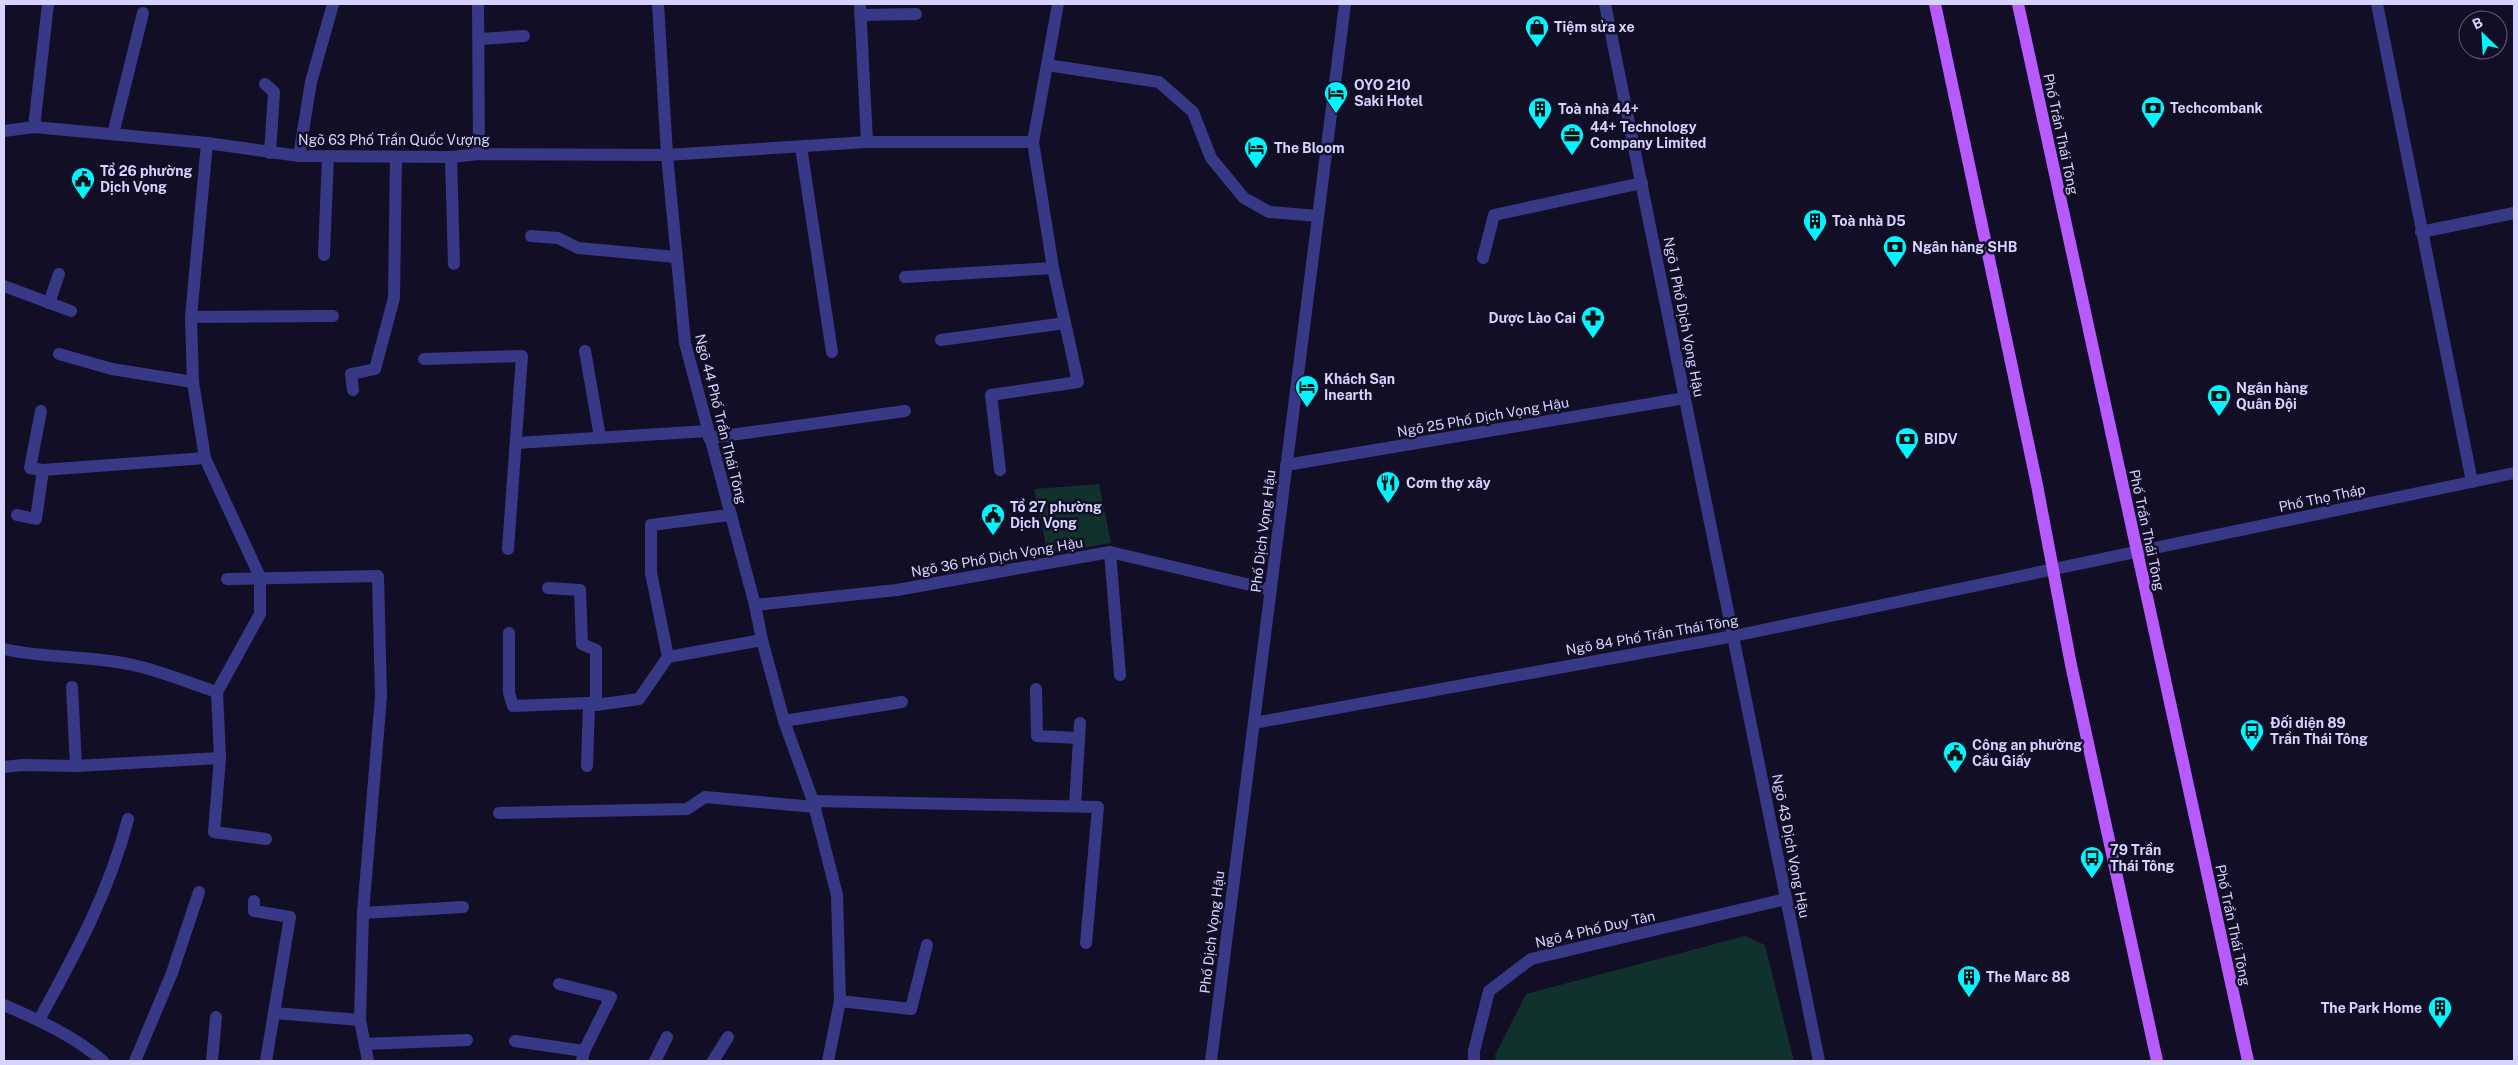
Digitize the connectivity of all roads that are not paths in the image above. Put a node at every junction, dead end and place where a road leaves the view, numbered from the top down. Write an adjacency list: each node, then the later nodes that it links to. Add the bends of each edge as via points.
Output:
1 (48, 4): 18 (street)
2 (333, 4): 28 (street, via 311,82)
3 (478, 4): 15 (street)
4 (658, 4): 27 (street, Ngõ 44 Phố Trần Thái Tông)
5 (1058, 4): 16 (street)
6 (1345, 4): 34 (street, Phố Dịch Vọng Hậu)
7 (1605, 4): 32 (street, Ngõ 1 Phố Dịch Vọng Hậu)
8 (1935, 4): 74 (main road)
9 (2018, 4): 73 (main road, Phố Trần Thái Tông)
10 (2376, 4): 35 (street)
11 (860, 9): 13 (street); 21 (street)
12 (143, 12): 20 (street)
13 (916, 14)
14 (524, 36): 15 (street)
15 (480, 39): 26 (street)
16 (1047, 65): 22 (street); 34 (street, via 1159,82 1193,112 1211,158 1244,198 1269,212)
17 (265, 84): 25 (street, via 274,92)
18 (34, 127): 19 (street, Ngõ 63 Phố Trần Quốc Vượng); 20 (street, Ngõ 63 Phố Trần Quốc Vượng)
19 (4, 131)
20 (113, 134): 23 (street, Ngõ 63 Phố Trần Quốc Vượng)
21 (867, 142): 22 (street); 24 (street)
22 (1033, 142): 41 (street)
23 (207, 143): 25 (street, Ngõ 63 Phố Trần Quốc Vượng); 48 (street)
24 (801, 147): 27 (street); 52 (street)
25 (270, 153): 28 (street, Ngõ 63 Phố Trần Quốc Vượng)
26 (479, 154): 27 (street, Ngõ 63 Phố Trần Quốc Vượng); 30 (street, Ngõ 63 Phố Trần Quốc Vượng)
27 (667, 155): 38 (street, Ngõ 44 Phố Trần Thái Tông)
28 (299, 156): 29 (street, Ngõ 63 Phố Trần Quốc Vượng)
29 (328, 156): 31 (street, Ngõ 63 Phố Trần Quốc Vượng); 37 (street)
30 (451, 157): 31 (street, Ngõ 63 Phố Trần Quốc Vượng); 40 (street)
31 (396, 158): 56 (street, via 394,298 375,369 351,374)
32 (1642, 183): 39 (street, via 1494,215); 57 (street, Ngõ 1 Phố Dịch Vọng Hậu)
33 (2514, 214): 35 (street)
34 (1318, 216): 64 (street, Phố Dịch Vọng Hậu)
35 (2421, 232): 68 (street)
36 (531, 236): 38 (street, via 558,238 578,248)
37 (324, 254)
38 (676, 257): 60 (street, Ngõ 44 Phố Trần Thái Tông, via 685,343)
39 (1483, 258)
40 (454, 264)
41 (1053, 268): 43 (street); 49 (street)
42 (59, 274): 45 (street)
43 (905, 277)
44 (4, 286): 45 (street)
45 (49, 303): 46 (street)
46 (71, 310)
47 (334, 316): 48 (street)
48 (191, 318): 55 (street)
49 (1065, 323): 50 (street); 66 (street, via 1078,382 991,395)
50 (941, 340)
51 (585, 351): 61 (street)
52 (832, 352)
53 (59, 354): 55 (street, via 112,369)
54 (424, 359): 62 (street, via 522,356)
55 (193, 382): 63 (street)
56 (353, 390)
57 (1685, 398): 64 (street, Ngõ 25 Phố Dịch Vọng Hậu); 81 (street, Ngõ 1 Phố Dịch Vọng Hậu)
58 (41, 411): 65 (street, via 30,468)
59 (905, 411): 60 (street)
60 (708, 434): 61 (street); 70 (street, Ngõ 44 Phố Trần Thái Tông)
61 (600, 437): 62 (street)
62 (516, 443): 71 (street)
63 (205, 458): 65 (street); 75 (street)
64 (1286, 465): 78 (street, Phố Dịch Vọng Hậu)
65 (42, 470): 69 (street, via 36,519)
66 (1000, 470)
67 (2514, 473): 68 (street, Phố Thọ Tháp)
68 (2472, 482): 73 (street, Phố Thọ Tháp)
69 (17, 515)
70 (729, 515): 79 (street, Ngõ 44 Phố Trần Thái Tông); 84 (street, via 651,525 651,573)
71 (508, 549)
72 (1110, 552): 78 (street, Ngõ 36 Phố Dịch Vọng Hậu); 79 (street, Ngõ 36 Phố Dịch Vọng Hậu, via 897,590); 85 (street)
73 (2136, 553): 74 (street, Phố Thọ Tháp); 136 (main road, Phố Trần Thái Tông)
74 (2053, 569): 81 (street, Ngõ 84 Phố Trần Thái Tông); 135 (main road)
75 (260, 577): 76 (street); 88 (street, via 260,614); 108 (street, via 378,576 381,697)
76 (227, 579)
77 (548, 588): 90 (street, via 580,590 582,644 596,650)
78 (1271, 590): 93 (street, Phố Dịch Vọng Hậu)
79 (755, 605): 82 (street, Ngõ 44 Phố Trần Thái Tông)
80 (508, 634): 90 (street, via 509,693 513,706)
81 (1734, 636): 93 (street, Ngõ 84 Phố Trần Thái Tông); 105 (street, Ngõ 43 Dịch Vọng Hậu)
82 (762, 640): 84 (street); 91 (street, Ngõ 44 Phố Trần Thái Tông)
83 (4, 648): 88 (street, via 29,655 74,656 133,665)
84 (668, 657): 90 (street, via 639,700)
85 (1120, 676)
86 (72, 687): 96 (street)
87 (1036, 688): 94 (street, via 1037,736)
88 (217, 692): 95 (street)
89 (902, 702): 91 (street)
90 (592, 704): 97 (street)
91 (784, 721): 99 (street, Ngõ 44 Phố Trần Thái Tông)
92 (1080, 723): 94 (street)
93 (1254, 723): 132 (street, Phố Dịch Vọng Hậu)
94 (1079, 738): 100 (street)
95 (220, 758): 96 (street); 103 (street, via 214,832)
96 (76, 766): 98 (street)
97 (586, 766)
98 (4, 767)
99 (814, 804): 100 (street); 101 (street, via 705,797 687,810); 112 (street, Ngõ 44 Phố Trần Thái Tông, via 837,895)
100 (1075, 806): 109 (street, via 1098,807)
101 (499, 813)
102 (128, 819): 116 (street, via 117,860 88,931)
103 (266, 839)
104 (200, 892): 125 (street, via 172,973)
105 (1786, 899): 133 (street, Ngõ 4 Phố Duy Tân, via 1532,959 1489,992); 134 (street, Ngõ 43 Dịch Vọng Hậu)
106 (254, 901): 114 (street, via 254,911 290,917)
107 (463, 908): 108 (street)
108 (364, 913): 117 (street)
109 (1086, 943)
110 (927, 945): 112 (street, via 911,1009)
111 (559, 984): 123 (street, via 611,996)
112 (840, 1001): 131 (street, Ngõ 44 Phố Trần Thái Tông)
113 (4, 1005): 116 (street)
114 (274, 1013): 117 (street); 127 (street)
115 (216, 1017): 126 (street)
116 (39, 1020): 124 (street, via 86,1046)
117 (360, 1020): 122 (street)
118 (667, 1037): 129 (street)
119 (728, 1037): 130 (street)
120 (467, 1040): 122 (street)
121 (515, 1041): 123 (street)
122 (365, 1044): 128 (street)
123 (583, 1056)
124 (103, 1061)
125 (135, 1061)
126 (212, 1061)
127 (266, 1061)
128 (368, 1061)
129 (656, 1061)
130 (713, 1061)
131 (828, 1061)
132 (1211, 1061)
133 (1474, 1061)
134 (1819, 1061)
135 (2158, 1061)
136 (2248, 1061)

